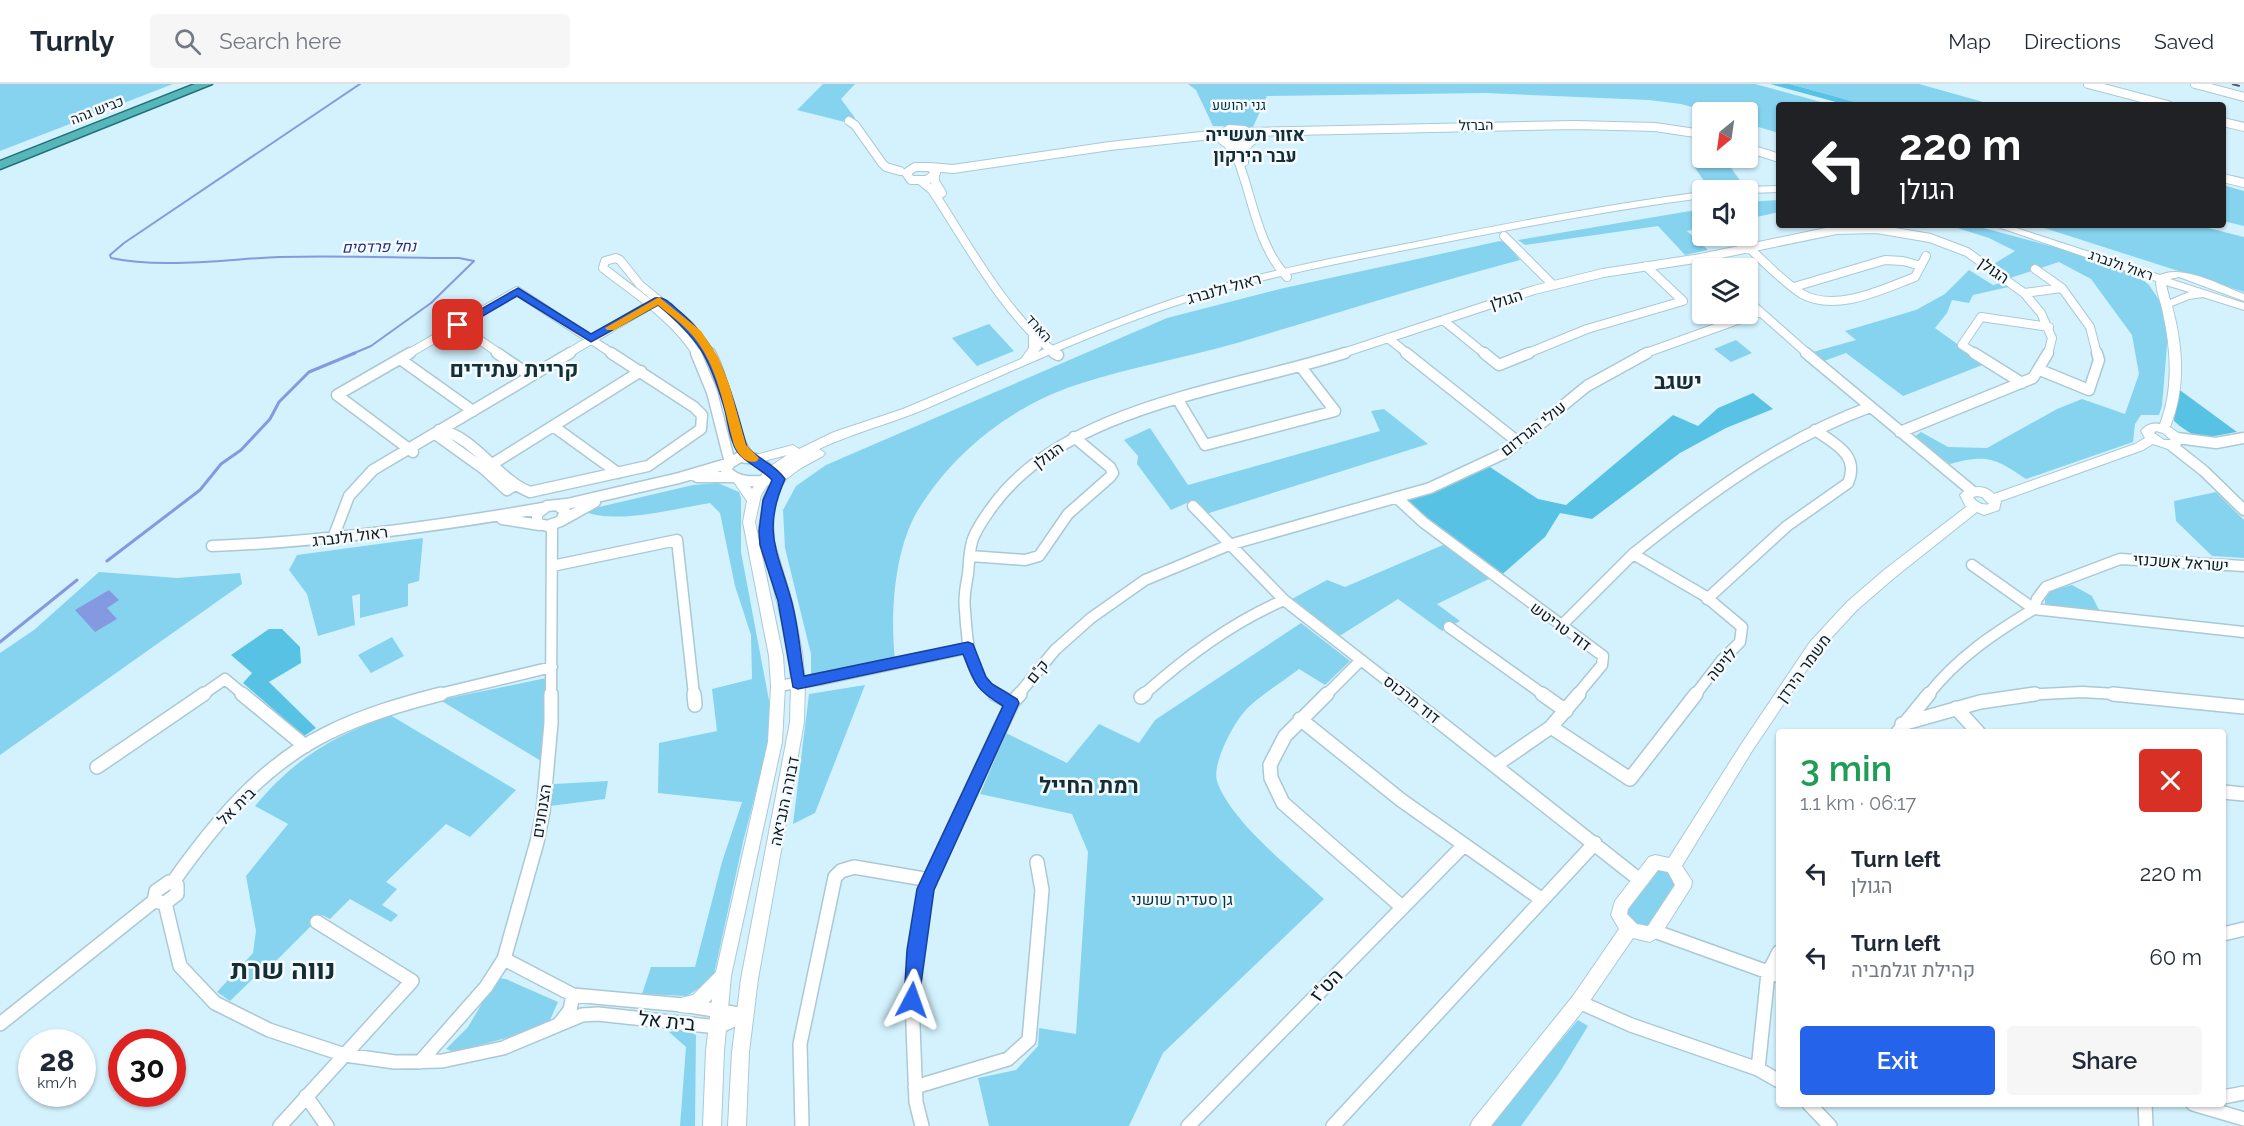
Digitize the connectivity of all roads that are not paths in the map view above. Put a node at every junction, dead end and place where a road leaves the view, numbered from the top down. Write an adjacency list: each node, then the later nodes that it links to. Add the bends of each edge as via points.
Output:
1 (184, 84): 19 (highway, כביש גהה)
2 (206, 84): 21 (highway, כביש גהה)
3 (2078, 84): 7 (street)
4 (2088, 84): 7 (street)
5 (2125, 84): 7 (street)
6 (2195, 84): 8 (street)
7 (2121, 95): 9 (street); 10 (street)
8 (2244, 97)
9 (2146, 102)
10 (2154, 102)
11 (849, 121): 25 (street, via 884,165)
12 (2226, 122): 13 (street)
13 (2244, 127)
14 (1249, 132): 15 (street, הברזל, via 1572,125 1660,127); 16 (street, הברזל, via 1232,129); 17 (street, via 1254,139)
15 (1692, 132)
16 (1224, 141): 17 (street); 24 (street, via 1197,138 1110,146); 44 (street, via 1237,155)
17 (1248, 145): 49 (street, via 1242,157)
18 (1758, 151): 20 (street)
19 (0, 156)
20 (1776, 157)
21 (0, 165)
22 (915, 167): 23 (street); 25 (street); 28 (street, via 906,175)
23 (930, 167): 24 (street); 26 (street, הארד)
24 (953, 168): 26 (street)
25 (900, 171): 28 (street, via 900,180)
26 (936, 175): 28 (street); 68 (street, הארד, via 935,182 967,235)
27 (2226, 179): 30 (street)
28 (920, 181): 65 (street, הארד, via 932,190)
29 (2226, 183): 30 (street)
30 (2244, 186)
31 (1776, 189): 32 (street)
32 (1758, 190)
33 (1776, 195): 34 (street)
34 (1758, 196)
35 (1692, 197): 39 (street, via 1497,225)
36 (1692, 202): 39 (street, ראול ולנברג)
37 (2007, 228): 45 (street, ראול ולנברג)
38 (2030, 228): 51 (street, ראול ולנברג)
39 (1505, 233): 49 (street, ראול ולנברג, via 1298,278); 52 (street)
40 (1749, 248): 42 (street, הגולן); 53 (street); 56 (street, הגולן, via 1836,230 1900,232 1967,252)
41 (1926, 256): 47 (street)
42 (1701, 258)
43 (1692, 259): 46 (street, הגולן)
44 (1275, 260): 49 (street); 50 (street)
45 (2115, 262): 51 (street, ראול ולנברג); 58 (street, via 2144,277)
46 (1646, 266): 52 (street, הגולן); 62 (street, via 1683,301 1587,329 1499,365)
47 (1921, 266): 53 (street, via 1885,260); 53 (street, via 1915,277 1840,300 1816,299)
48 (2035, 268): 54 (street)
49 (1285, 274): 50 (street, ראול ולנברג); 68 (street, ראול ולנברג)
50 (1261, 277): 68 (street, ראול ולנברג, via 1158,307)
51 (2168, 279): 55 (street, ראול ולנברג); 58 (street); 59 (street, via 2185,275)
52 (1553, 285): 62 (street, הגולן)
53 (1794, 287)
54 (2062, 288): 56 (street); 72 (street, via 2090,327 2099,360 2089,390)
55 (2206, 291): 58 (street); 59 (street, ראול ולנברג)
56 (2024, 294): 64 (street, הגולן)
57 (661, 302): 60 (street); 60 (street, via 631,277 620,260 605,261 603,268); 91 (street, via 692,328 708,348 740,445)
58 (2168, 303): 80 (street, via 2176,372 2173,401)
59 (2242, 303)
60 (651, 308): 67 (street); 92 (street, via 686,339 700,361)
61 (1760, 312): 77 (street); 89 (street, עולי הגרדום, via 1638,356 1587,386)
62 (1443, 320): 66 (street, הגולן)
63 (458, 325): 67 (street, via 518,291); 69 (street); 74 (street)
64 (2049, 327): 72 (street, via 2050,350); 75 (street, via 1981,317 1962,345)
65 (1033, 334): 68 (street, הארד); 70 (street, via 1035,348)
66 (1388, 338): 71 (street, הגולן); 89 (street)
67 (594, 341): 73 (street); 74 (street)
68 (1054, 351): 70 (street, ראול ולנברג); 95 (street, ראול ולנברג, via 972,393 837,444)
69 (400, 359): 78 (street); 90 (street, via 336,395)
70 (1026, 360): 84 (street, ראול ולנברג, via 907,412)
71 (1301, 367): 76 (street, הגולן); 76 (street, via 1335,411 1205,445)
72 (2040, 370): 75 (street)
73 (641, 372): 79 (street); 94 (street, via 694,407 702,415 700,429 648,466)
74 (531, 376): 78 (street)
75 (2022, 383): 83 (street)
76 (1178, 400): 85 (street, הגולן, via 1127,413)
77 (1870, 407): 81 (street); 83 (street)
78 (473, 411): 82 (street)
79 (554, 426): 93 (street); 94 (street)
80 (2164, 428): 87 (street, via 2148,429); 88 (street)
81 (1815, 430): 114 (street, via 1786,443 1726,482); 119 (street, via 1853,462 1854,473 1848,483 1787,526)
82 (441, 432): 90 (street); 93 (street)
83 (1900, 432): 100 (street)
84 (838, 435): 91 (street, via 771,457); 95 (street, ראול ולנברג, via 786,460)
85 (1074, 437): 115 (street, הגולן, via 1009,486 982,520); 115 (street, via 1110,467 1110,477 1068,514 1039,556 1025,560)
86 (2244, 438): 88 (street, via 2216,443)
87 (2153, 439): 88 (street); 102 (street)
88 (2174, 441): 108 (street)
89 (1518, 442): 101 (street, עולי הגרדום, via 1430,488)
90 (410, 450): 111 (street, via 358,495)
91 (753, 458): 92 (street, via 740,457); 95 (street)
92 (730, 463): 96 (street); 97 (street, via 726,470)
93 (488, 467): 94 (street, via 511,487 536,491)
94 (618, 473)
95 (775, 475): 98 (street, דבורה הנביאה); 128 (street, דבורה הנביאה, via 765,531 785,601)
96 (679, 478): 97 (street); 99 (street)
97 (735, 478): 98 (street); 103 (street)
98 (762, 482): 103 (street, דבורה הנביאה)
99 (624, 491): 104 (street); 110 (street)
100 (1972, 491): 102 (street, via 1986,493); 106 (street, via 1966,498)
101 (1397, 498): 112 (street, עולי הגרדום); 122 (street, דוד טריטש)
102 (1993, 499): 106 (street, משמר הירדן, via 1996,505 1992,509)
103 (753, 500): 129 (street, דבורה הנביאה, via 749,522 772,629)
104 (556, 505): 107 (street, ראול ולנברג); 110 (street, via 565,511)
105 (1193, 506): 112 (street, דוד מרכוס)
106 (1975, 507): 148 (street, משמר הירדן, via 1852,606 1815,646)
107 (543, 508): 109 (street, ראול ולנברג); 110 (street, via 535,517)
108 (2244, 510)
109 (487, 518): 110 (street, ראול ולנברג); 111 (street, ראול ולנברג)
110 (551, 524): 117 (street, הצנחנים)
111 (338, 538): 113 (street, ראול ולנברג)
112 (1229, 545): 120 (street, דוד מרכוס); 131 (street, ק"ם, via 1146,580 1117,598 1054,650)
113 (212, 546)
114 (1633, 554): 119 (street, לויטה); 122 (street)
115 (970, 556): 125 (street, הגולן, via 964,604)
116 (1972, 565): 121 (street)
117 (552, 566): 127 (street, הצנחנים); 132 (street, via 677,540)
118 (2244, 566): 121 (street, ישראל אשכנזי, via 2120,559 2046,587)
119 (1707, 599): 137 (street, לויטה, via 1742,627 1740,642 1630,779)
120 (1284, 600): 126 (street, דוד מרכוס); 130 (street, via 1217,636 1182,660)
121 (2034, 609): 124 (street); 138 (street, ישראל אשכנזי, via 1985,639 1944,675)
122 (1561, 626): 135 (street, דוד טריטש, via 1604,656 1602,665)
123 (1449, 627): 135 (street)
124 (2244, 632)
125 (968, 648): 128 (street); 131 (street, הגולן, via 980,680)
126 (1361, 660): 136 (street); 141 (street, דוד מרכוס)
127 (552, 667): 140 (street, בית אל, via 393,708 353,721); 159 (street, הצנחנים, via 543,812)
128 (798, 683): 129 (street); 165 (street, דבורה הנביאה, via 798,735 748,983)
129 (778, 686): 161 (street, דבורה הנביאה, via 775,742)
130 (1141, 697)
131 (1012, 703): 149 (street, ק"ם)
132 (695, 705)
133 (2244, 707): 134 (street, via 2131,696 2029,694)
134 (1956, 708): 138 (street); 139 (street)
135 (1566, 711): 137 (street, דוד טריטש)
136 (1300, 719): 146 (street); 153 (street, via 1285,736 1270,765 1271,778 1283,803)
137 (1551, 727): 141 (street, דוד טריטש)
138 (1900, 728)
139 (1975, 729)
140 (305, 746): 142 (street, via 225,679); 152 (street, בית אל, via 229,811 173,882 153,894)
141 (1496, 765): 145 (street, דוד מרכוס)
142 (97, 767)
143 (2226, 792): 144 (street)
144 (2244, 794)
145 (1595, 843): 150 (street, דוד מרכוס); 151 (street)
146 (1464, 845): 151 (street); 153 (street, הט"ז)
147 (1037, 862): 173 (street, via 1042,890 1029,1040 1008,1059)
148 (1673, 866): 150 (street, via 1655,862); 157 (street, via 1681,874 1683,887)
149 (930, 880): 173 (street, ק"ם, via 917,940 913,990); 185 (street, via 854,867 840,871 836,877 800,1044)
150 (1641, 881): 156 (street, via 1621,906 1619,915)
151 (1540, 899): 188 (street)
152 (159, 902): 168 (street); 169 (street, בית אל, via 180,966 215,1003 269,1030)
153 (1402, 907): 187 (street, הט"ז)
154 (317, 921): 169 (street, via 412,981)
155 (2244, 928): 158 (street)
156 (1629, 929): 157 (street, via 1650,934); 163 (street)
157 (1654, 931): 160 (street)
158 (2226, 933)
159 (504, 959): 162 (street, בית אל); 170 (street, הצנחנים, via 486,987)
160 (1774, 974): 171 (street)
161 (723, 976): 164 (street, via 698,1002); 166 (street, דבורה הנביאה)
162 (573, 995): 164 (street, בית אל); 167 (street, via 570,1010)
163 (1579, 1002): 171 (street, via 1631,1025); 189 (street)
164 (683, 1005): 166 (street, בית אל)
165 (745, 1015): 166 (street, בית אל); 184 (street, דבורה הנביאה, via 737,1084)
166 (719, 1019): 167 (street, בית אל, via 598,1014); 183 (street, דבורה הנביאה)
167 (560, 1023): 170 (street, בית אל, via 503,1048)
168 (0, 1024)
169 (345, 1055): 170 (street, בית אל); 175 (street)
170 (420, 1062)
171 (1758, 1069): 172 (street)
172 (1776, 1079)
173 (915, 1087): 186 (street, ק"ם)
174 (2244, 1093): 176 (street)
175 (306, 1096): 181 (street); 182 (street)
176 (2226, 1096)
177 (1812, 1107): 190 (street)
178 (2145, 1107): 191 (street)
179 (2203, 1107): 180 (street)
180 (2244, 1119)
181 (280, 1126)
182 (327, 1126)
183 (712, 1126)
184 (737, 1126)
185 (802, 1126)
186 (922, 1126)
187 (1188, 1126)
188 (1334, 1126)
189 (1479, 1126)
190 (1830, 1126)
191 (2146, 1126)

